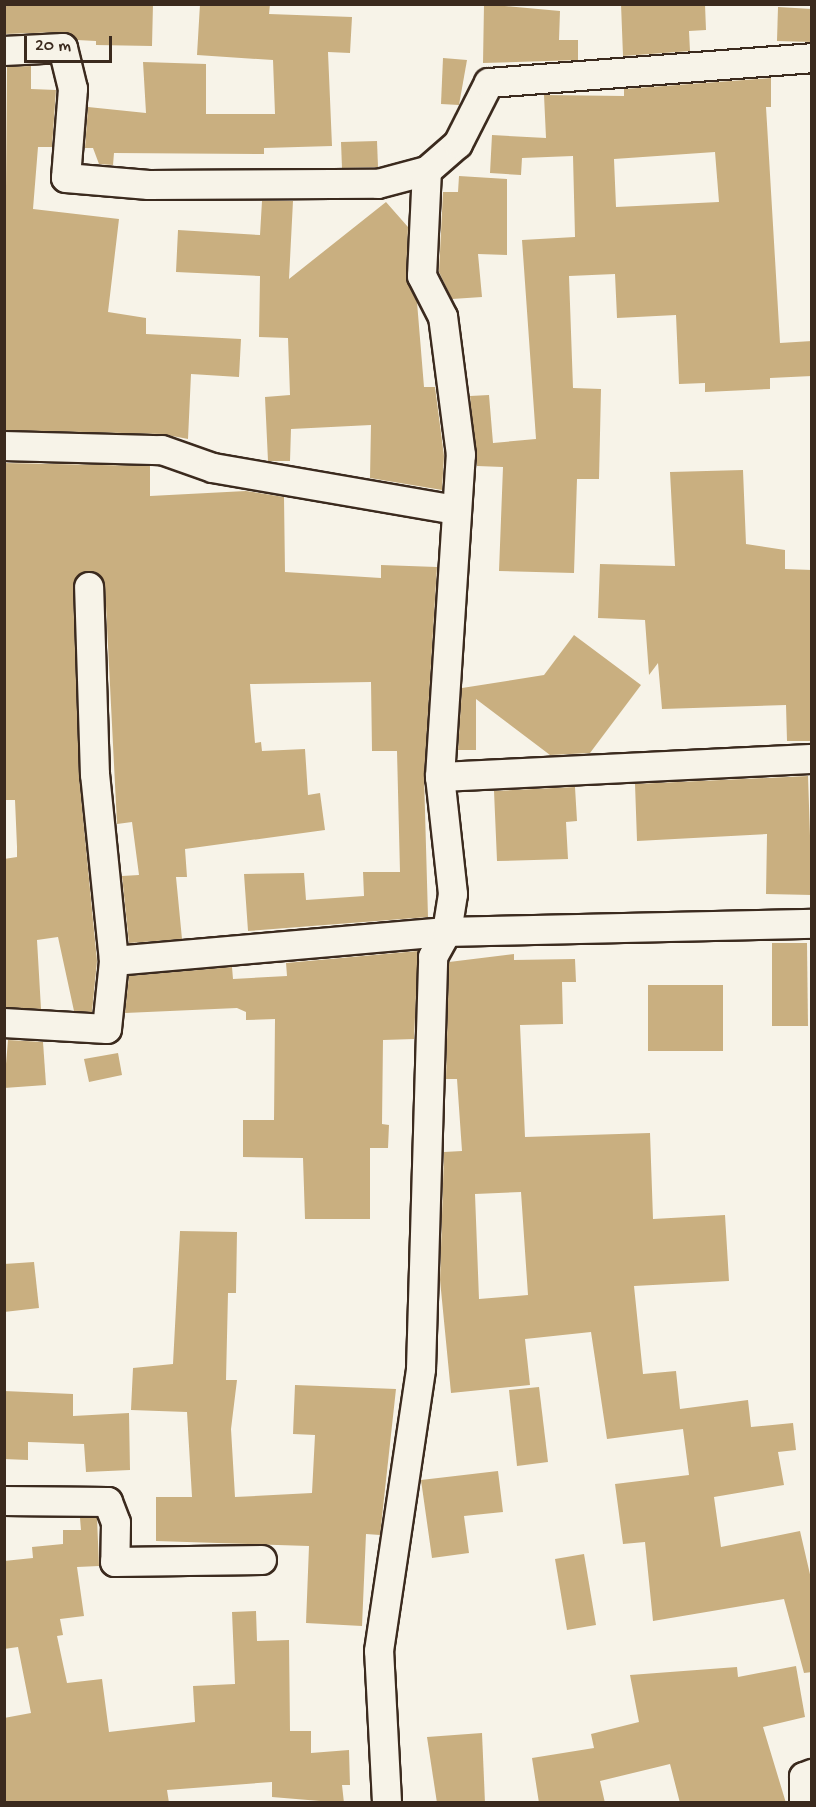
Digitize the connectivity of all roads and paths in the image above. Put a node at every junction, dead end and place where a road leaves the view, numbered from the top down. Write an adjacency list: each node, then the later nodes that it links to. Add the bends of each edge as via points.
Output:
1 (4, 51): 3 (street, via 63,48 73,88 66,178 149,185 378,184)
2 (812, 58): 3 (street, via 489,83 458,144)
3 (427, 171): 5 (street, via 422,276 443,317 461,455)
4 (4, 446): 5 (street, via 162,450 213,468)
5 (456, 510): 8 (street)
6 (89, 587): 11 (street, via 95,775)
7 (812, 759): 8 (street)
8 (440, 777): 10 (street, via 453,894)
9 (812, 924): 10 (street)
10 (447, 932): 11 (street); 16 (street, via 433,957 421,1369 380,1651)
11 (114, 961): 12 (street, via 107,1029)
12 (4, 1023)
13 (4, 1501): 14 (street, via 108,1502 116,1524 115,1562)
14 (262, 1560)
15 (812, 1774): 17 (street, via 804,1777)
16 (387, 1803)
17 (804, 1803)

